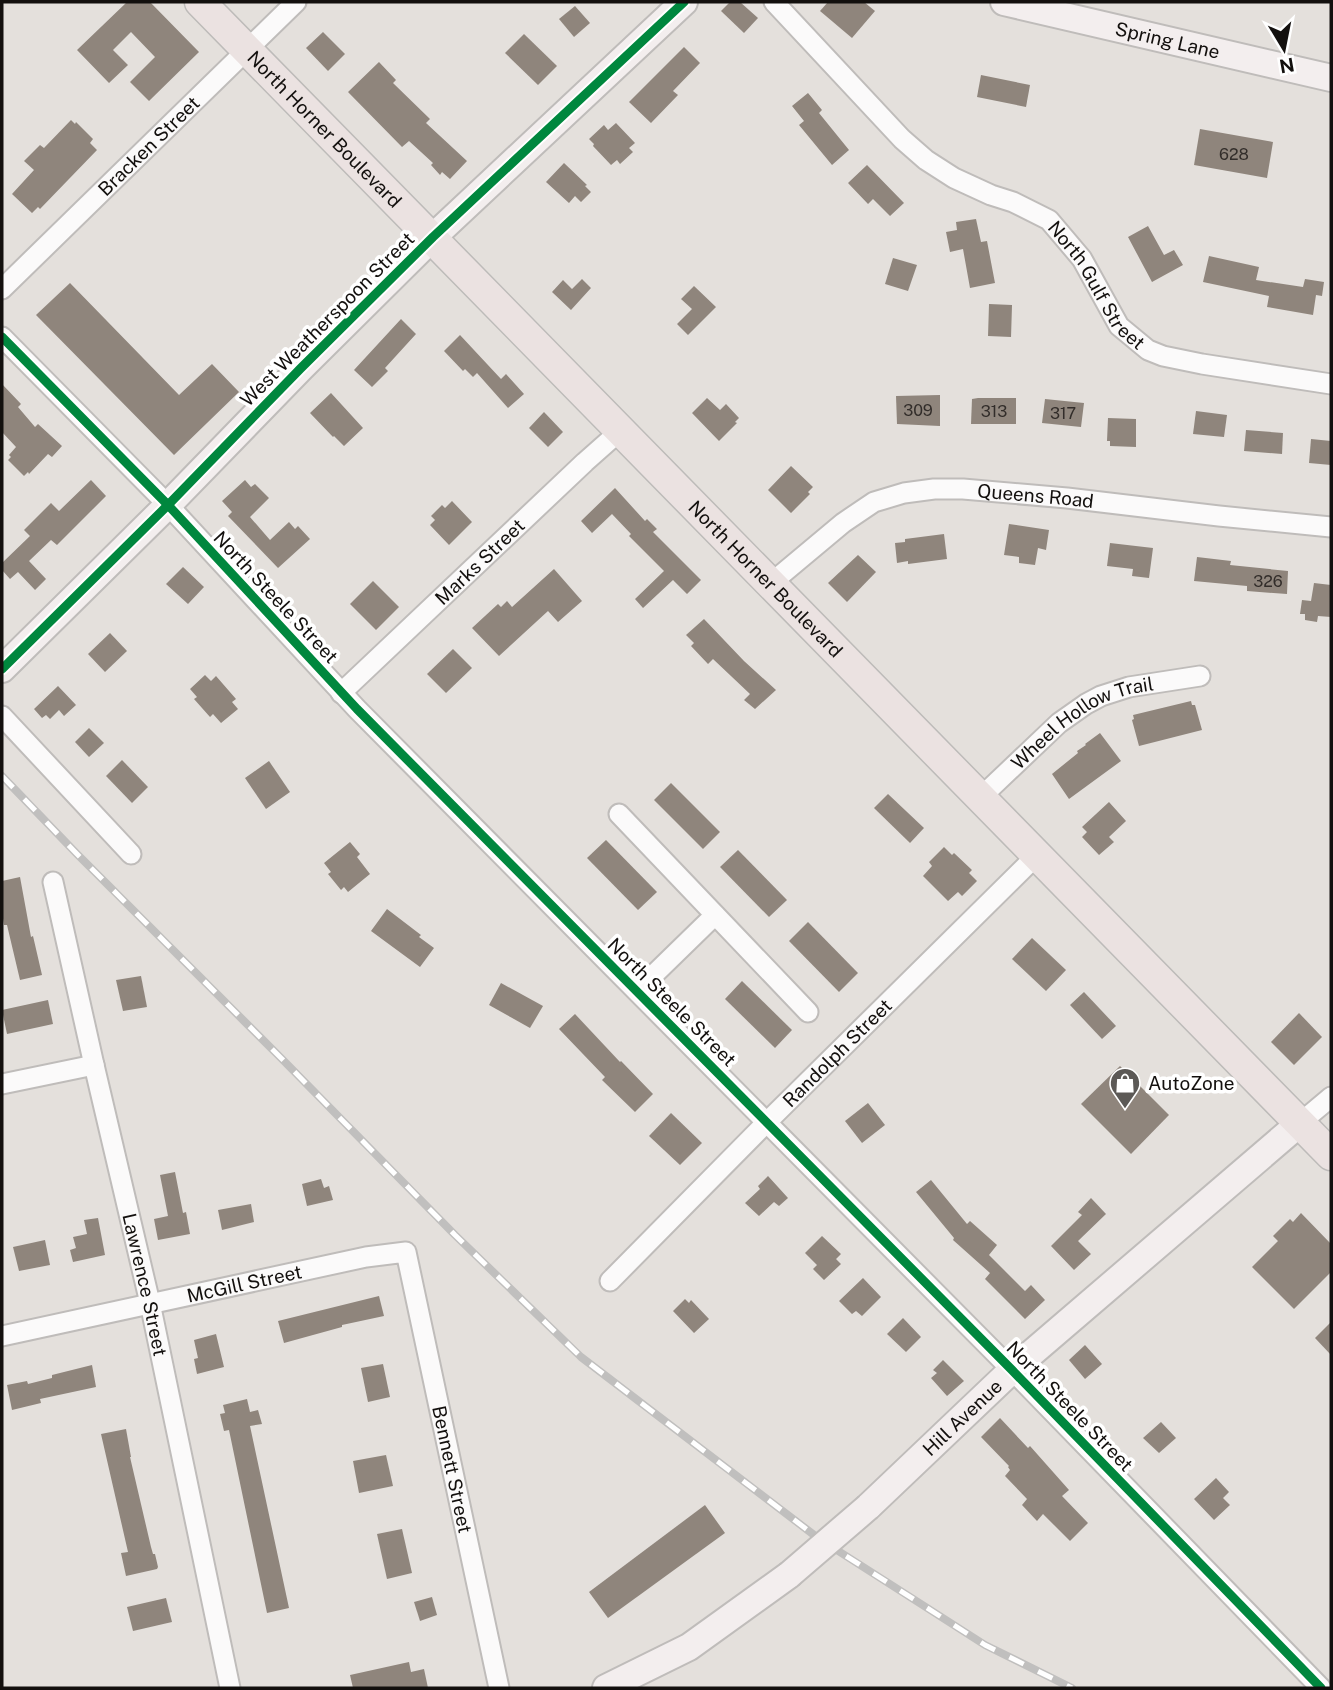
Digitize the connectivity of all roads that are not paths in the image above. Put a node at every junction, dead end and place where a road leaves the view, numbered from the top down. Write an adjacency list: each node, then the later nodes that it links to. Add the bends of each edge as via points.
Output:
1 (200, 2): 6 (main road, North Horner Boulevard)
2 (296, 2): 6 (street, Bracken Street)
3 (684, 2): 8 (street, West Weatherspoon Street)
4 (774, 2): 11 (street, North Gulf Street, via 926,159 954,178 1049,220 1082,260 1119,326 1148,350 1202,364)
5 (1004, 2): 7 (street, Spring Lane)
6 (247, 49): 8 (main road, North Horner Boulevard); 9 (street, Bracken Street)
7 (1331, 78)
8 (433, 237): 12 (main road, North Horner Boulevard); 13 (street, West Weatherspoon Street)
9 (2, 289)
10 (2, 337): 13 (street, North Steele Street)
11 (1331, 384)
12 (620, 431): 15 (main road, North Horner Boulevard); 18 (street, Marks Street)
13 (168, 505): 16 (street, West Weatherspoon Street); 18 (street, North Steele Street)
14 (1331, 527): 15 (street, Queens Road, via 1067,498 934,489 874,502)
15 (770, 584): 20 (main road, North Horner Boulevard)
16 (2, 669)
17 (1200, 676): 20 (street, Wheel Hollow Trail, via 1129,687 1086,704 1059,723)
18 (341, 693): 26 (street, North Steele Street)
19 (2, 716): 22 (street)
20 (980, 799): 23 (main road, North Horner Boulevard)
21 (619, 814): 25 (street)
22 (131, 854)
23 (1036, 856): 31 (street, Randolph Street); 32 (main road, North Horner Boulevard)
24 (53, 882): 28 (street, Lawrence Street)
25 (715, 915): 26 (street); 27 (street)
26 (637, 991): 31 (street, North Steele Street)
27 (808, 1012)
28 (93, 1065): 29 (street); 36 (street, Lawrence Street)
29 (2, 1084)
30 (1331, 1097): 32 (street)
31 (767, 1122): 35 (street, Randolph Street); 38 (street, North Steele Street)
32 (1300, 1123): 33 (main road, North Horner Boulevard); 38 (street, Hill Avenue)
33 (1331, 1155)
34 (405, 1252): 36 (street, McGill Street); 40 (street, Bennett Street)
35 (610, 1281)
36 (150, 1303): 37 (street, McGill Street); 39 (street, Lawrence Street)
37 (2, 1336)
38 (1013, 1370): 41 (street, Hill Avenue, bridge, via 789,1575 689,1647); 42 (street, North Steele Street)
39 (230, 1688)
40 (499, 1688)
41 (606, 1688)
42 (1321, 1688)

